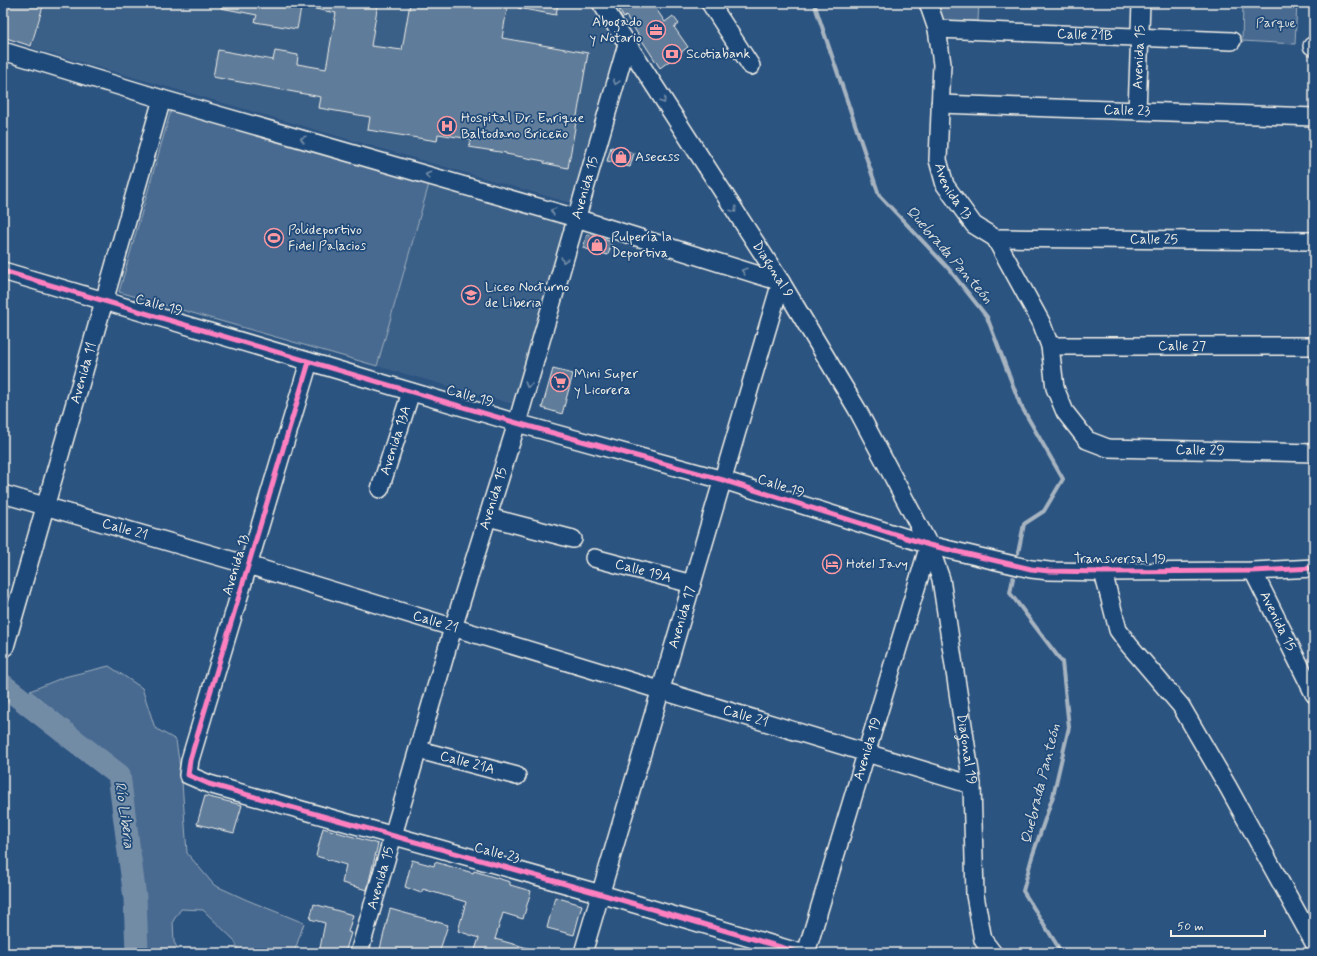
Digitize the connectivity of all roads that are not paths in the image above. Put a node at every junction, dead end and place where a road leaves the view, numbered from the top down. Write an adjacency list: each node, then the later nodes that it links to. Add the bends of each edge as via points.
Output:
1 (601, 3): 8 (street, Diagonal 9)
2 (710, 3): 10 (street)
3 (928, 3): 5 (street, Avenida 13)
4 (1141, 3): 6 (street, Avenida 15)
5 (937, 29): 6 (street, Calle 21B); 12 (street, Avenida 13, via 942,64)
6 (1138, 37): 7 (street, Calle 21B); 13 (street, Avenida 15)
7 (1232, 41)
8 (627, 44): 15 (street, Avenida 15, one-way to 15); 19 (street, Diagonal 9, one-way to 19)
9 (3, 51): 11 (street)
10 (751, 66)
11 (162, 99): 15 (street, one-way to 11); 20 (street, Avenida 11)
12 (940, 104): 13 (street, Calle 23); 16 (street, Avenida 13, via 938,160 945,185 974,224)
13 (1137, 111): 14 (street, Calle 23)
14 (1314, 117)
15 (576, 218): 19 (street, one-way to 15); 25 (street, Avenida 15, one-way to 25)
16 (995, 238): 17 (street, Calle 25); 21 (street, Avenida 13, via 1041,322)
17 (1314, 240)
18 (3, 271): 20 (street, Calle 19)
19 (782, 282): 28 (street, Avenida 17); 34 (street, Diagonal 9, via 857,409)
20 (105, 302): 23 (street, Calle 19); 31 (street, Avenida 11)
21 (1050, 346): 22 (street, Calle 27); 26 (street, Avenida 13, via 1055,388 1065,412)
22 (1314, 346)
23 (309, 362): 24 (street, Calle 19); 36 (street, Avenida 13)
24 (412, 392): 25 (street, Calle 19); 29 (street, Avenida 13A)
25 (517, 423): 28 (street, Calle 19); 32 (street, Avenida 15)
26 (1087, 440): 27 (street, Calle 29, via 1108,448)
27 (1314, 453)
28 (723, 480): 34 (street, Calle 19); 40 (street, Avenida 17)
29 (380, 489)
30 (3, 494): 31 (street, Calle 21)
31 (45, 506): 36 (street, Calle 21); 42 (street, Avenida 11)
32 (488, 516): 33 (street); 41 (street, Avenida 15)
33 (573, 539)
34 (929, 545): 39 (street, Transversal 19, via 1040,571); 46 (street, Avenida 19); 49 (street, Diagonal 19, via 941,579)
35 (594, 558): 40 (street, Calle 19A)
36 (248, 565): 41 (street, Calle 21); 47 (street, Avenida 13, via 190,760)
37 (1314, 568): 38 (street, Transversal 19)
38 (1253, 571): 39 (street, Transversal 19); 44 (street, Avenida 15)
39 (1103, 572): 52 (street, via 1118,630 1180,706)
40 (692, 584): 43 (street, Avenida 17)
41 (453, 628): 43 (street, Calle 21); 45 (street, Avenida 15)
42 (5, 647)
43 (661, 691): 46 (street, Calle 21); 51 (street, Avenida 17)
44 (1314, 694)
45 (419, 750): 48 (street, Calle 21A); 50 (street, Avenida 15)
46 (867, 754): 49 (street, Calle 21); 56 (street, Avenida 19)
47 (188, 775): 50 (street, Calle 23, via 209,784)
48 (517, 776)
49 (972, 785): 57 (street, Diagonal 19, via 974,895 983,940)
50 (394, 837): 51 (street, Calle 23); 53 (street, Avenida 15)
51 (601, 894): 54 (street, Avenida 17); 55 (street, Calle 23)
52 (1314, 943)
53 (359, 953)
54 (583, 953)
55 (801, 953)
56 (806, 953)
57 (993, 953)

